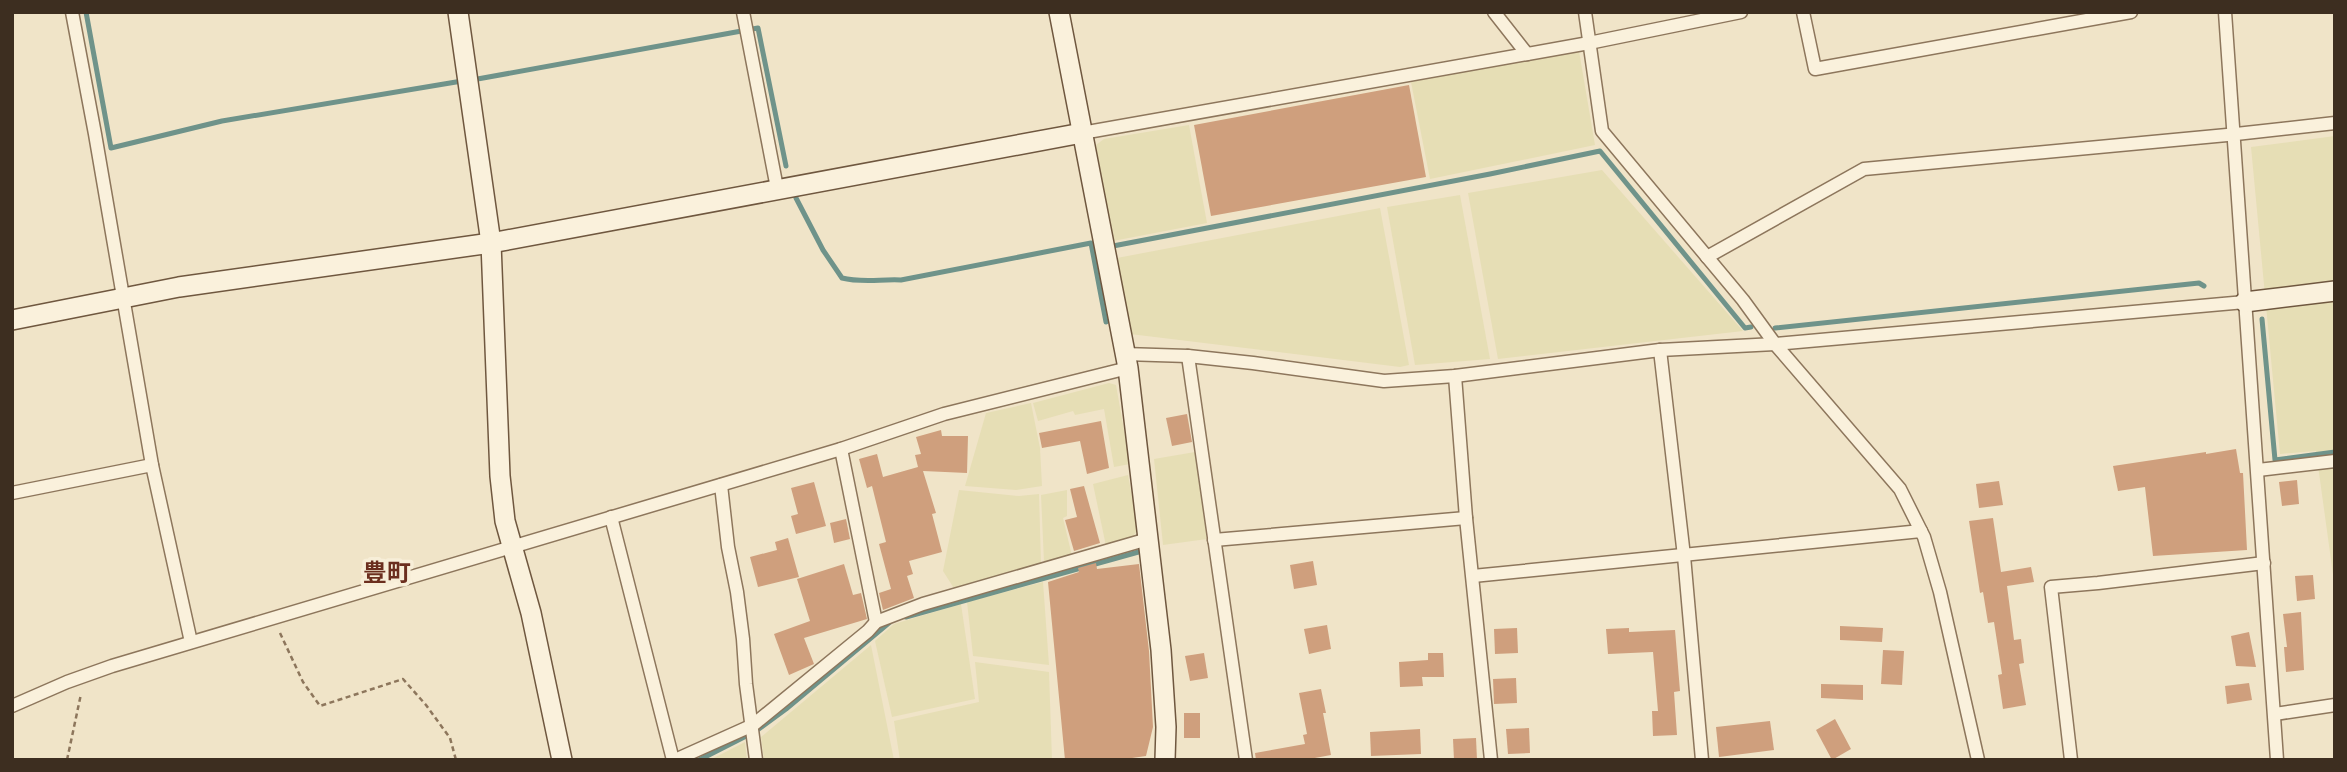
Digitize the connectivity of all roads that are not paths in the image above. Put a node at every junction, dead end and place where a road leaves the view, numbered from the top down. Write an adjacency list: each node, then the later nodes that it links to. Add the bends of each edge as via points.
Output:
1 (72, 12): 20 (street)
2 (458, 12): 17 (street)
3 (1059, 12): 14 (street)
4 (1494, 12): 12 (street)
5 (1585, 12): 11 (street)
6 (1741, 12): 11 (street)
7 (1803, 12): 8 (street, via 1815,69)
8 (2131, 12)
9 (2225, 12): 15 (street)
10 (744, 17): 16 (street)
11 (1589, 43): 12 (street); 18 (street, via 1602,131)
12 (1527, 54): 14 (street)
13 (2335, 123): 15 (street)
14 (1082, 133): 16 (street); 26 (street)
15 (2234, 134): 18 (street, via 1864,169); 21 (street)
16 (777, 188): 17 (street)
17 (491, 243): 20 (street, via 179,287); 39 (street, via 500,476)
18 (1707, 257): 23 (street)
19 (2335, 291): 21 (street)
20 (124, 299): 22 (street); 30 (street)
21 (2245, 302): 23 (street); 31 (street)
22 (12, 320)
23 (1775, 344): 24 (street); 36 (street, via 1900,489)
24 (1660, 350): 27 (street); 40 (street)
25 (1188, 356): 26 (street); 27 (street, via 1384,381); 37 (street)
26 (1126, 361): 28 (street); 38 (street)
27 (1455, 376): 35 (street)
28 (841, 449): 32 (street); 43 (street)
29 (2335, 461): 31 (street)
30 (152, 465): 33 (street); 44 (street)
31 (2258, 470): 41 (street)
32 (721, 485): 34 (street); 48 (street)
33 (12, 493)
34 (611, 517): 39 (street); 50 (street)
35 (1466, 518): 37 (street); 42 (street)
36 (1921, 531): 40 (street); 56 (street, via 1940,592)
37 (1214, 540): 53 (street)
38 (1142, 541): 43 (street, via 923,604); 52 (street, via 1165,690)
39 (511, 546): 44 (street); 49 (street, via 531,613)
40 (1684, 556): 42 (street); 55 (street)
41 (2264, 563): 47 (street); 57 (street, via 2051,587)
42 (1474, 576): 54 (street)
43 (876, 622): 48 (street)
44 (191, 642): 46 (street, via 89,674)
45 (2335, 705): 47 (street)
46 (12, 706)
47 (2275, 714): 58 (street)
48 (753, 731): 50 (street); 51 (street)
49 (562, 760)
50 (674, 760)
51 (756, 760)
52 (1165, 760)
53 (1246, 760)
54 (1490, 760)
55 (1702, 760)
56 (1978, 760)
57 (2071, 760)
58 (2277, 760)

